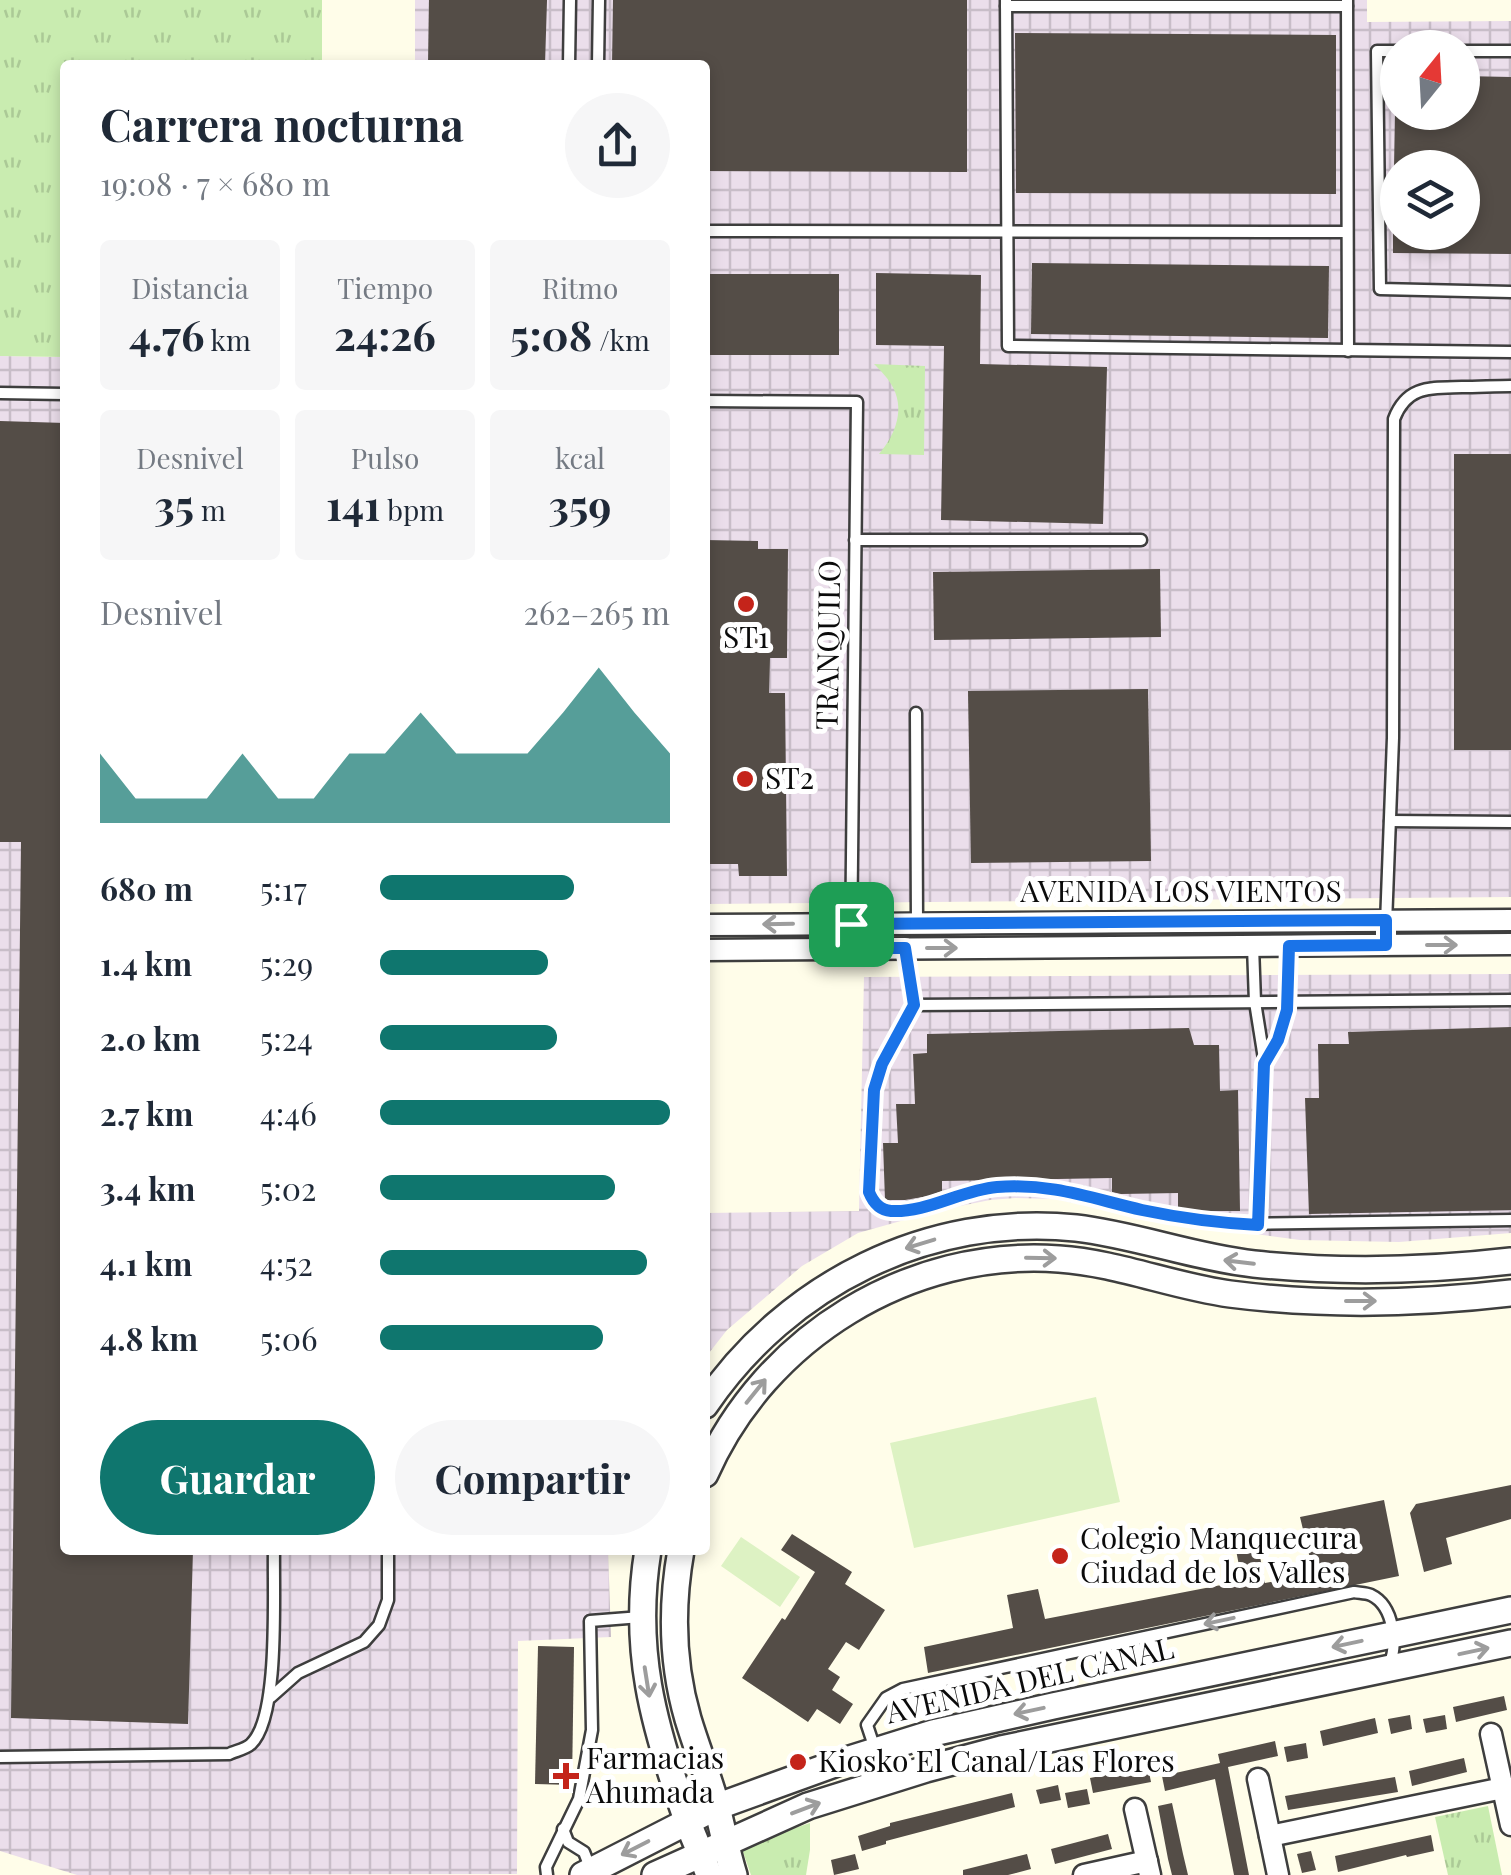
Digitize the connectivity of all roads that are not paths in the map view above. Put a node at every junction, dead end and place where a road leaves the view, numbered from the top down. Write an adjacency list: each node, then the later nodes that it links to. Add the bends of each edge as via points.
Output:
1 (570, 0): 8 (lane)
2 (598, 0): 9 (lane)
3 (1006, 3): 4 (lane); 11 (lane)
4 (1348, 3): 12 (lane)
5 (1380, 51): 13 (lane, via 1380,289)
6 (1480, 51): 7 (lane)
7 (1511, 51)
8 (569, 60)
9 (598, 60)
10 (710, 231): 11 (lane)
11 (1007, 231): 12 (lane); 14 (lane, via 1008,346)
12 (1347, 232): 14 (lane)
13 (1511, 292)
14 (1348, 351): 15 (lane)
15 (1511, 352)
16 (1511, 386): 23 (lane, via 1421,390 1394,419)
17 (0, 393): 18 (lane)
18 (60, 394)
19 (710, 401): 20 (lane, TRANQUILO, via 856,402)
20 (855, 540): 21 (lane); 28 (lane, TRANQUILO)
21 (1141, 540)
22 (916, 713): 27 (lane)
23 (1390, 821): 24 (lane); 25 (lane)
24 (1511, 822)
25 (1386, 920): 26 (street, AVENIDA LOS VIENTOS); 27 (street, AVENIDA LOS VIENTOS); 31 (lane)
26 (1511, 920)
27 (917, 923): 28 (street, AVENIDA LOS VIENTOS)
28 (851, 924): 29 (street, AVENIDA LOS VIENTOS, one-way to 29); 34 (lane, TRANQUILO)
29 (710, 925)
30 (1511, 944): 31 (street, AVENIDA LOS VIENTOS, one-way to 30)
31 (1386, 945): 33 (street, AVENIDA LOS VIENTOS)
32 (1253, 946): 33 (street, AVENIDA LOS VIENTOS); 35 (street, AVENIDA LOS VIENTOS, one-way to 32); 38 (lane)
33 (1289, 946): 39 (lane)
34 (851, 948): 35 (street, AVENIDA LOS VIENTOS); 36 (street, AVENIDA LOS VIENTOS)
35 (905, 948): 40 (lane)
36 (710, 950)
37 (1511, 1000): 39 (lane)
38 (1255, 1002): 39 (lane); 40 (lane); 41 (lane)
39 (1288, 1002): 41 (lane)
40 (914, 1005): 43 (lane, via 874,1090 869,1192 879,1207 892,1211 971,1191 1038,1186 1176,1216)
41 (1264, 1064): 43 (lane)
42 (1511, 1220): 43 (lane)
43 (1258, 1225)
44 (1511, 1261): 46 (street, one-way to 46, via 1417,1270 1299,1268 1188,1254 1075,1228 953,1235 874,1261 820,1290 753,1346)
45 (1511, 1293): 47 (street, one-way to 45, via 749,1400 803,1343 874,1296 959,1266 1018,1258 1080,1261 1201,1289 1301,1300 1394,1302)
46 (710, 1398)
47 (710, 1464)
48 (274, 1555): 57 (lane)
49 (388, 1555): 57 (lane, via 388,1600 379,1624 364,1642 298,1673)
50 (648, 1555): 53 (street)
51 (680, 1555): 64 (street, via 674,1610 678,1672)
52 (1511, 1610): 54 (street, AVENIDA DEL CANAL)
53 (642, 1618): 66 (street, one-way to 66, via 650,1700); 68 (lane, via 590,1621 592,1730 579,1799)
54 (1394, 1635): 56 (lane); 59 (street, AVENIDA DEL CANAL, one-way to 59, via 993,1718); 59 (lane, one-way to 59, via 1380,1602 1354,1592 903,1689 886,1698 867,1725)
55 (1511, 1643): 56 (street, AVENIDA DEL CANAL, one-way to 55)
56 (1388, 1669): 61 (street, AVENIDA DEL CANAL)
57 (271, 1697): 60 (lane, via 250,1746 229,1754)
58 (1491, 1734): 63 (street)
59 (874, 1750): 61 (lane); 64 (street, AVENIDA DEL CANAL)
60 (0, 1757)
61 (891, 1779): 70 (street, AVENIDA DEL CANAL, one-way to 61, via 808,1806)
62 (1258, 1779): 69 (street)
63 (1503, 1788): 67 (street); 69 (street)
64 (716, 1807): 66 (street, AVENIDA DEL CANAL); 70 (street)
65 (1135, 1808): 71 (street)
66 (687, 1821): 70 (street); 72 (street, AVENIDA DEL CANAL, one-way to 72)
67 (1511, 1825)
68 (563, 1829): 72 (lane, via 568,1842 584,1852); 73 (lane)
69 (1270, 1836): 77 (street)
70 (712, 1857): 74 (street, AVENIDA DEL CANAL); 75 (street)
71 (1149, 1868): 76 (street)
72 (587, 1873)
73 (547, 1875)
74 (655, 1875)
75 (734, 1875)
76 (1084, 1875)
77 (1278, 1875)

